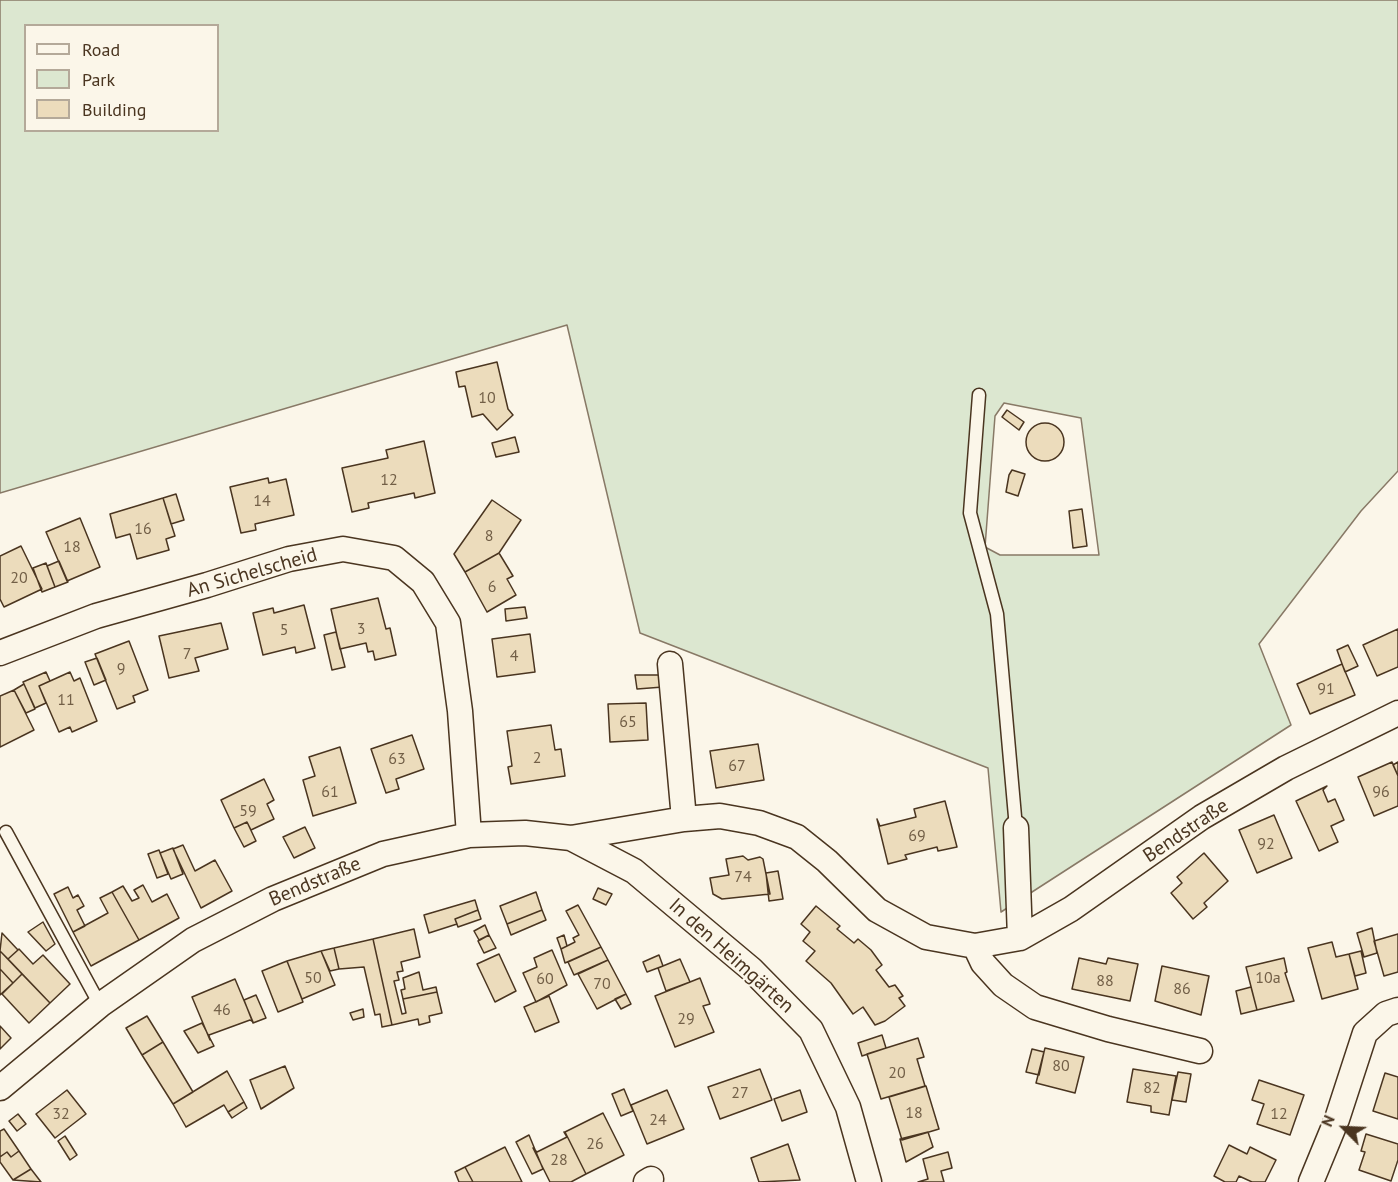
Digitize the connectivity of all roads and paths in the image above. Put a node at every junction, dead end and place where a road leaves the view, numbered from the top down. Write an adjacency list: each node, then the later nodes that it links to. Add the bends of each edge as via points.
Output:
1 (979, 396): 6 (lane, via 970,513 997,614)
2 (0, 653): 8 (street, An Sichelscheid, via 96,616 289,559 343,549 394,558 423,582 448,623 460,711)
3 (670, 664): 5 (street)
4 (1398, 713): 10 (street, Bendstraße, via 1286,768 1202,817 1080,903)
5 (684, 819): 9 (street, Bendstraße); 11 (street, Bendstraße, via 720,816 759,823 798,837 877,910 926,937)
6 (1016, 828): 10 (street)
7 (6, 831): 12 (lane)
8 (469, 835): 9 (street, Bendstraße, via 525,833); 12 (street, Bendstraße, via 384,854 273,899 193,940)
9 (571, 838): 16 (street, In den Heimgärten, via 634,871 751,969 811,1030 848,1107)
10 (1020, 938): 11 (street, Bendstraße)
11 (975, 946): 14 (street, via 983,963 1003,985 1035,1007)
12 (100, 1005): 15 (street, Bendstraße)
13 (1398, 1010): 17 (street, via 1386,1014 1365,1033)
14 (1200, 1051)
15 (0, 1088)
16 (869, 1182)
17 (1311, 1182)

